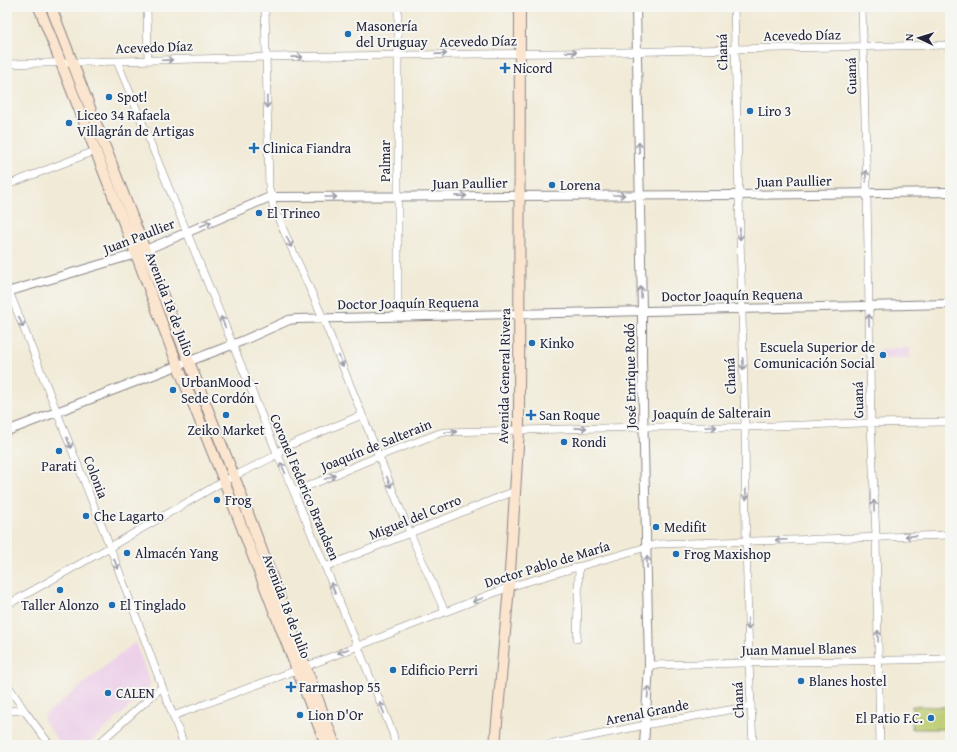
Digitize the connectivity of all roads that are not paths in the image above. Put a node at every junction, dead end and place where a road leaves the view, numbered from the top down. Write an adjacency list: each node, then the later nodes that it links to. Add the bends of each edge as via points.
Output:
1 (39, 7): 20 (main road, Avenida 18 de Julio)
2 (50, 7): 19 (main road, Avenida 18 de Julio)
3 (147, 7): 17 (street)
4 (265, 7): 16 (street)
5 (398, 7): 15 (street, Palmar)
6 (520, 7): 14 (main road, Avenida General Rivera)
7 (636, 7): 13 (street, José Enrique Rodó)
8 (734, 7): 12 (street, Chaná)
9 (862, 7): 11 (street, Guaná)
10 (950, 45): 11 (street, Acevedo Díaz)
11 (863, 46): 12 (street, Acevedo Díaz); 25 (street, Guaná, one-way to 11)
12 (735, 49): 13 (street, Acevedo Díaz); 27 (street, Chaná)
13 (637, 51): 14 (street, Acevedo Díaz, one-way to 13); 26 (street, José Enrique Rodó, one-way to 13)
14 (520, 53): 15 (street, Acevedo Díaz, one-way to 14); 28 (main road, Avenida General Rivera)
15 (398, 55): 16 (street, Acevedo Díaz, one-way to 15); 29 (street, Palmar)
16 (266, 57): 17 (street, Acevedo Díaz, one-way to 16); 30 (street, one-way to 30)
17 (148, 60): 18 (street, Acevedo Díaz)
18 (117, 61): 19 (street, Acevedo Díaz); 31 (street, Coronel Federico Brandsen)
19 (72, 62): 20 (street, Acevedo Díaz); 32 (main road, Avenida 18 de Julio)
20 (61, 63): 21 (street, Acevedo Díaz); 22 (main road, Avenida 18 de Julio)
21 (7, 64)
22 (95, 151): 23 (street); 32 (main road, Avenida 18 de Julio)
23 (7, 185)
24 (950, 192): 25 (street, Juan Paullier)
25 (867, 194): 27 (street, Juan Paullier); 35 (street, Guaná)
26 (640, 195): 27 (street, Juan Paullier); 28 (street, Juan Paullier, one-way to 26); 37 (street, José Enrique Rodó, one-way to 26)
27 (739, 195): 36 (street, Chaná, one-way to 36)
28 (520, 196): 29 (street, Juan Paullier, one-way to 28); 38 (main road, Avenida General Rivera)
29 (398, 197): 30 (street, Juan Paullier, one-way to 29); 39 (street, Palmar)
30 (270, 198): 31 (street, Juan Paullier, one-way to 30); 40 (street, one-way to 40)
31 (186, 232): 32 (street, Juan Paullier); 41 (street, Coronel Federico Brandsen, one-way to 31)
32 (140, 252): 33 (street, Juan Paullier); 42 (main road, Avenida 18 de Julio); 43 (main road, Avenida 18 de Julio)
33 (8, 290): 44 (street, Colonia, one-way to 44)
34 (950, 304): 35 (street, Doctor Joaquín Requena)
35 (868, 305): 36 (street, Doctor Joaquín Requena); 47 (street, Guaná, one-way to 35)
36 (741, 308): 37 (street, Doctor Joaquín Requena); 49 (street, Chaná, one-way to 49)
37 (642, 310): 38 (street, Doctor Joaquín Requena); 48 (street, José Enrique Rodó)
38 (519, 313): 39 (street, Doctor Joaquín Requena); 50 (main road, Avenida General Rivera)
39 (398, 316): 40 (street, Doctor Joaquín Requena)
40 (323, 318): 41 (street, Doctor Joaquín Requena, via 289,320); 45 (street, one-way to 45)
41 (233, 345): 42 (street, Doctor Joaquín Requena); 52 (street, Coronel Federico Brandsen)
42 (188, 362): 43 (street, Doctor Joaquín Requena); 54 (main road, Avenida 18 de Julio)
43 (178, 366): 44 (street, Doctor Joaquín Requena); 55 (main road, Avenida 18 de Julio)
44 (57, 412): 51 (street, Doctor Joaquín Requena); 62 (street, Colonia, one-way to 62)
45 (362, 415): 52 (street, via 284,447); 53 (street)
46 (950, 422): 47 (street, Joaquín de Salterain)
47 (871, 423): 49 (street, Joaquín de Salterain); 60 (street, Guaná, one-way to 47)
48 (643, 427): 49 (street, Joaquín de Salterain, one-way to 49); 50 (street, Joaquín de Salterain, one-way to 48); 63 (street, José Enrique Rodó)
49 (745, 427): 61 (street, Chaná, one-way to 61)
50 (519, 430): 53 (street, Joaquín de Salterain, one-way to 50, via 440,433); 56 (main road, Avenida General Rivera)
51 (7, 431)
52 (277, 453): 54 (street); 57 (street, Coronel Federico Brandsen, one-way to 52)
53 (379, 456): 57 (street, Joaquín de Salterain, one-way to 53); 58 (street, one-way to 58)
54 (234, 476): 55 (street); 75 (main road, Avenida 18 de Julio)
55 (224, 481): 62 (street); 75 (main road, Avenida 18 de Julio)
56 (515, 491): 58 (street, Miguel del Corro); 66 (main road, Avenida General Rivera)
57 (294, 492): 65 (street, Coronel Federico Brandsen)
58 (410, 533): 65 (street, Miguel del Corro); 68 (street)
59 (950, 535): 60 (street, Doctor Pablo de María, one-way to 60)
60 (876, 537): 61 (street, Doctor Pablo de María, one-way to 61); 72 (street, Guaná, one-way to 60)
61 (746, 541): 63 (street, Doctor Pablo de María, via 657,544); 73 (street, Chaná, one-way to 73)
62 (110, 547): 67 (street); 77 (street, Colonia, one-way to 77)
63 (646, 547): 64 (street, Doctor Pablo de María); 74 (street, José Enrique Rodó, one-way to 63)
64 (580, 566): 66 (street, Doctor Pablo de María); 69 (street)
65 (325, 567): 70 (street, Coronel Federico Brandsen, one-way to 65)
66 (509, 588): 68 (street, Doctor Pablo de María, one-way to 68); 89 (main road, Avenida General Rivera)
67 (7, 605)
68 (445, 612): 70 (street, Doctor Pablo de María)
69 (577, 639)
70 (357, 646): 75 (street, Doctor Pablo de María, one-way to 75); 88 (street, Coronel Federico Brandsen, one-way to 70)
71 (950, 659): 72 (street, Juan Manuel Blanes)
72 (878, 660): 73 (street, Juan Manuel Blanes); 93 (street, Guaná)
73 (749, 663): 74 (street, Juan Manuel Blanes); 78 (street, Chaná)
74 (649, 665): 82 (street, José Enrique Rodó, one-way to 74)
75 (302, 668): 81 (street, Doctor Pablo de María); 86 (main road, Avenida 18 de Julio); 87 (main road, Avenida 18 de Julio)
76 (7, 684): 79 (street)
77 (162, 687): 81 (street, Colonia); 84 (street)
78 (751, 706): 82 (street, Arenal Grande); 92 (street, Chaná)
79 (24, 710): 80 (street); 83 (street)
80 (7, 711)
81 (173, 716): 85 (street, Colonia)
82 (645, 725): 90 (street, Arenal Grande); 91 (street, José Enrique Rodó)
83 (50, 745)
84 (97, 745)
85 (184, 745)
86 (326, 745)
87 (335, 745)
88 (395, 745)
89 (495, 745)
90 (548, 745)
91 (644, 745)
92 (753, 745)
93 (880, 745)

